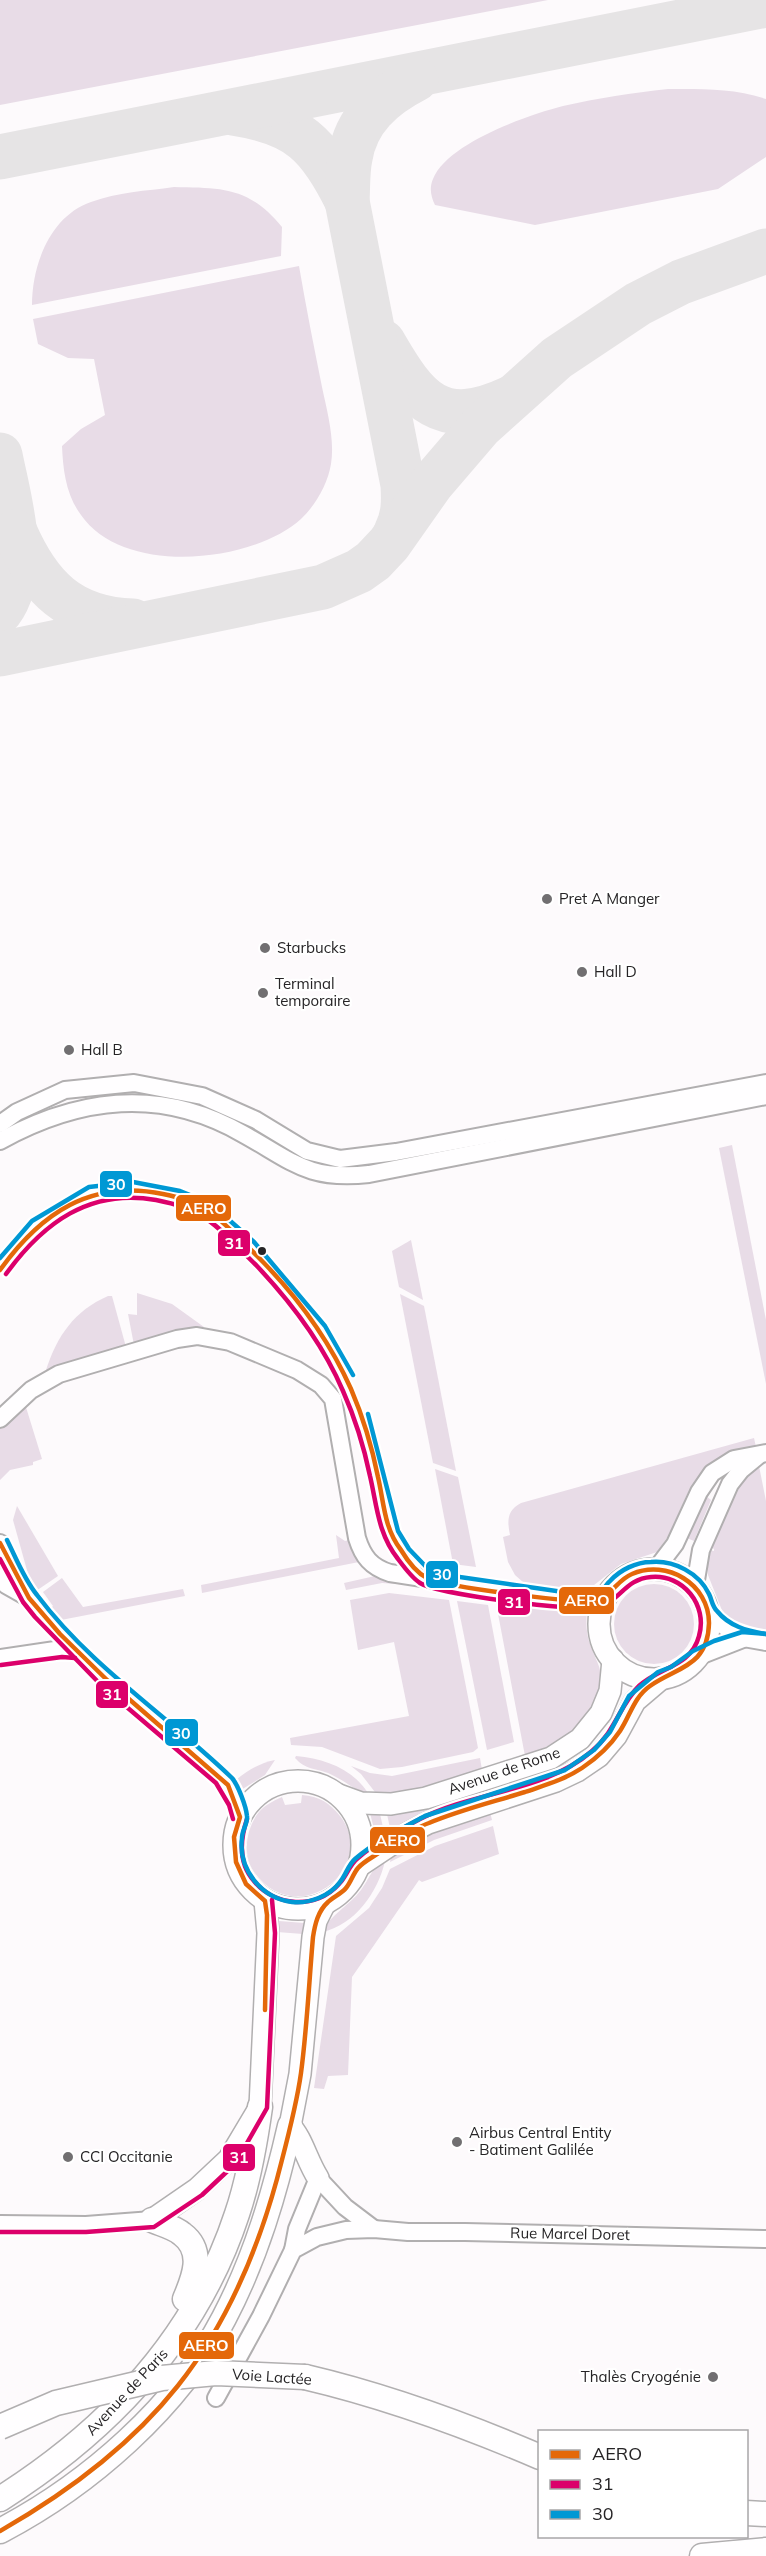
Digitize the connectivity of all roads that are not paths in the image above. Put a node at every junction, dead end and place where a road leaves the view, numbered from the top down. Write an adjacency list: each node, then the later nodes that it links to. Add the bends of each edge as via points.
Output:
1 (766, 1083): 3 (street, via 340,1159 307,1151 256,1120 202,1096 134,1083 65,1090)
2 (766, 1096): 4 (street, via 343,1177 298,1167 243,1134 195,1113 137,1102 73,1110 31,1124)
3 (0, 1124)
4 (0, 1141)
5 (0, 1419): 11 (street, via 31,1390 59,1374 177,1340 198,1336 223,1340 297,1370 321,1385 333,1399 357,1538 371,1564 390,1573 577,1602)
6 (762, 1454): 8 (street, via 734,1459 712,1473 675,1544); 10 (street, via 730,1484 700,1550)
7 (0, 1543): 12 (street)
8 (656, 1569): 10 (main road, via 677,1574); 11 (main road, via 628,1576)
9 (0, 1577): 12 (street)
10 (694, 1586): 13 (main road)
11 (607, 1596): 19 (main road, via 602,1608 601,1636)
12 (29, 1598): 16 (street)
13 (708, 1614): 14 (street); 18 (main road, via 707,1637)
14 (743, 1639): 15 (street); 18 (street)
15 (766, 1642)
16 (76, 1652): 17 (street, via 62,1649); 22 (street, via 222,1778)
17 (0, 1658)
18 (697, 1658): 20 (main road)
19 (613, 1660): 20 (main road, via 635,1675); 21 (main road, Avenue de Rome, via 610,1691 601,1713 580,1739 551,1758 426,1798 391,1804 361,1803)
20 (662, 1678): 23 (main road, Avenue de Rome, via 635,1701 616,1736 598,1756 577,1771 428,1823)
21 (339, 1795): 22 (main road, via 310,1782 278,1784 251,1801); 23 (main road, via 358,1820 362,1843)
22 (240, 1817): 24 (main road, via 234,1837 236,1862 246,1884)
23 (359, 1866): 25 (main road, via 345,1889)
24 (265, 1901): 25 (main road, via 300,1910); 26 (main road, Avenue de Paris, via 268,1934)
25 (324, 1905): 27 (main road, Avenue de Paris, via 313,1937 300,2074)
26 (260, 2107): 29 (main road, via 229,2159 197,2189); 34 (highway, Avenue de Paris, via 247,2181 223,2250 189,2316)
27 (290, 2126): 28 (main road, via 297,2132); 41 (highway, Avenue de Paris, via 254,2250 223,2319 194,2365 153,2415 107,2460 66,2492)
28 (318, 2178): 31 (street, via 345,2207); 33 (street, via 297,2229)
29 (152, 2220): 30 (street, via 86,2225); 34 (highway, via 182,2234 196,2253 196,2271)
30 (0, 2224)
31 (374, 2229): 32 (street, Rue Marcel Doret); 33 (street, Rue Marcel Doret, via 317,2237)
32 (766, 2239)
33 (293, 2250): 35 (street)
34 (151, 2369): 38 (highway, Avenue de Paris, via 89,2435)
35 (216, 2398)
36 (0, 2427): 37 (highway, Voie Lactée, bridge, via 56,2403 162,2378 216,2373 305,2377 409,2405)
37 (538, 2456)
38 (0, 2499)
39 (748, 2513): 40 (highway)
40 (766, 2514)
41 (0, 2531)
42 (766, 2550): 43 (highway)
43 (702, 2556)

